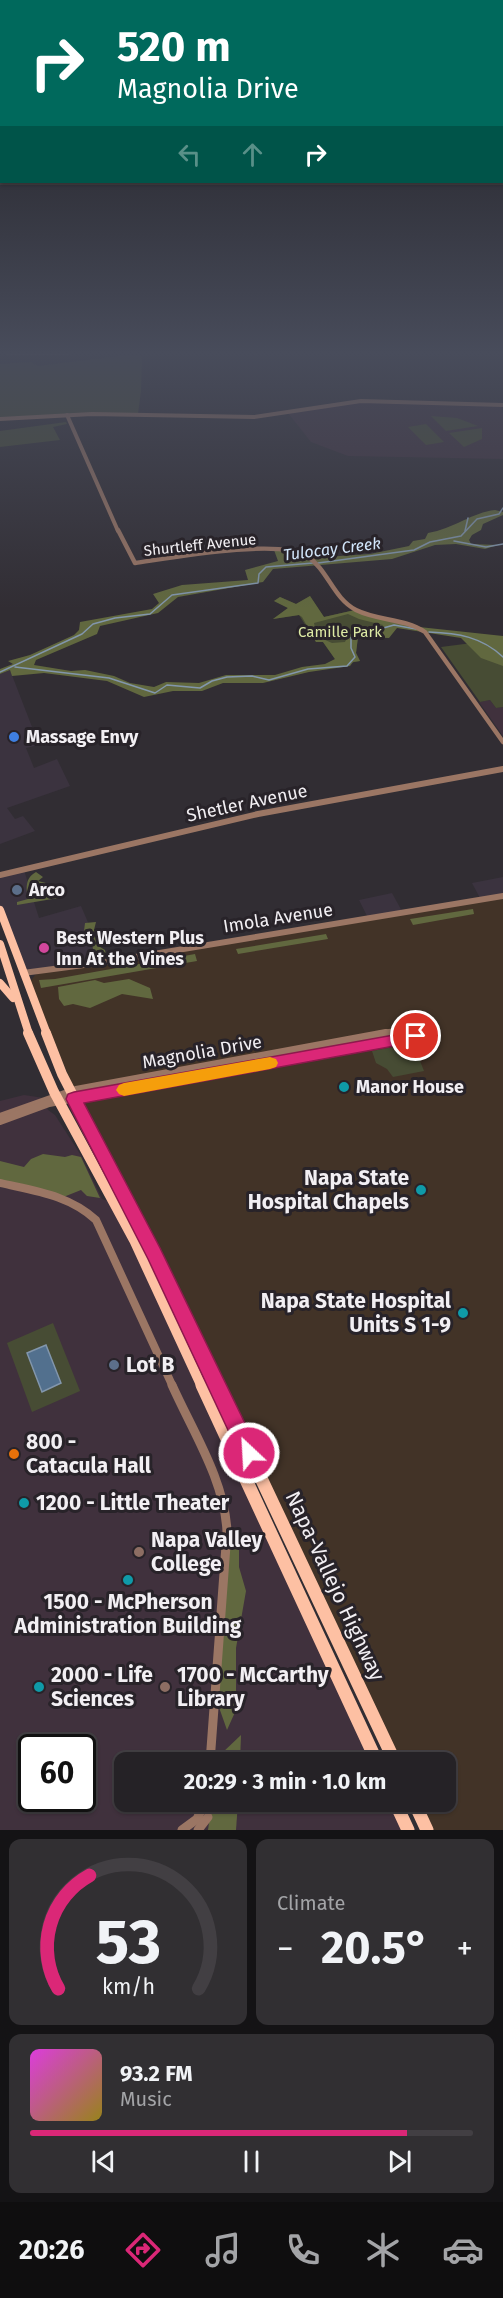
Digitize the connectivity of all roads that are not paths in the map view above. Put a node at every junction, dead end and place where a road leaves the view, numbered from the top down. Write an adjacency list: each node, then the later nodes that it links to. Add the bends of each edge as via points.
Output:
1 (77, 438): 2 (street, Shurtleff Avenue, via 135,563 194,554 296,550 310,558 355,610 415,625 425,632)
2 (503, 742)
3 (503, 769): 4 (street, Shetler Avenue, via 258,814)
4 (0, 875)
5 (503, 896): 8 (street, Imola Avenue)
6 (0, 910): 9 (main road, Napa-Vallejo Highway)
7 (0, 946): 10 (main road, Napa-Vallejo Highway)
8 (49, 969): 9 (street, Imola Avenue); 12 (street, via 31,979)
9 (23, 973): 10 (main road); 12 (main road, Napa-Vallejo Highway)
10 (3, 974): 13 (main road, Napa-Vallejo Highway)
11 (0, 983): 13 (main road)
12 (32, 999): 22 (main road, Napa-Vallejo Highway)
13 (21, 1013): 23 (main road, Napa-Vallejo Highway)
14 (412, 1028): 16 (street, Magnolia Drive)
15 (416, 1036): 18 (street, Magnolia Drive)
16 (224, 1063): 17 (street, Magnolia Drive); 18 (street)
17 (212, 1065): 19 (street); 20 (street, Magnolia Drive)
18 (226, 1071): 19 (street, Magnolia Drive)
19 (214, 1073): 21 (street, Magnolia Drive)
20 (100, 1085): 21 (street); 22 (street, Magnolia Drive)
21 (102, 1094): 22 (street, Magnolia Drive)
22 (72, 1095): 23 (street, Magnolia Drive); 28 (main road, Napa-Vallejo Highway, via 168,1281)
23 (58, 1099): 24 (street, Magnolia Drive); 27 (main road, Napa-Vallejo Highway, via 134,1240)
24 (0, 1119)
25 (0, 1183): 26 (street, via 66,1199 96,1220 219,1488 227,1532)
26 (211, 1752)
27 (372, 1752)
28 (390, 1752)
29 (200, 1812): 32 (street)
30 (400, 1812): 35 (main road)
31 (419, 1812): 36 (main road)
32 (182, 1830)
33 (198, 1830): 34 (street, via 208,1817)
34 (208, 1830)
35 (407, 1830)
36 (428, 1830)

